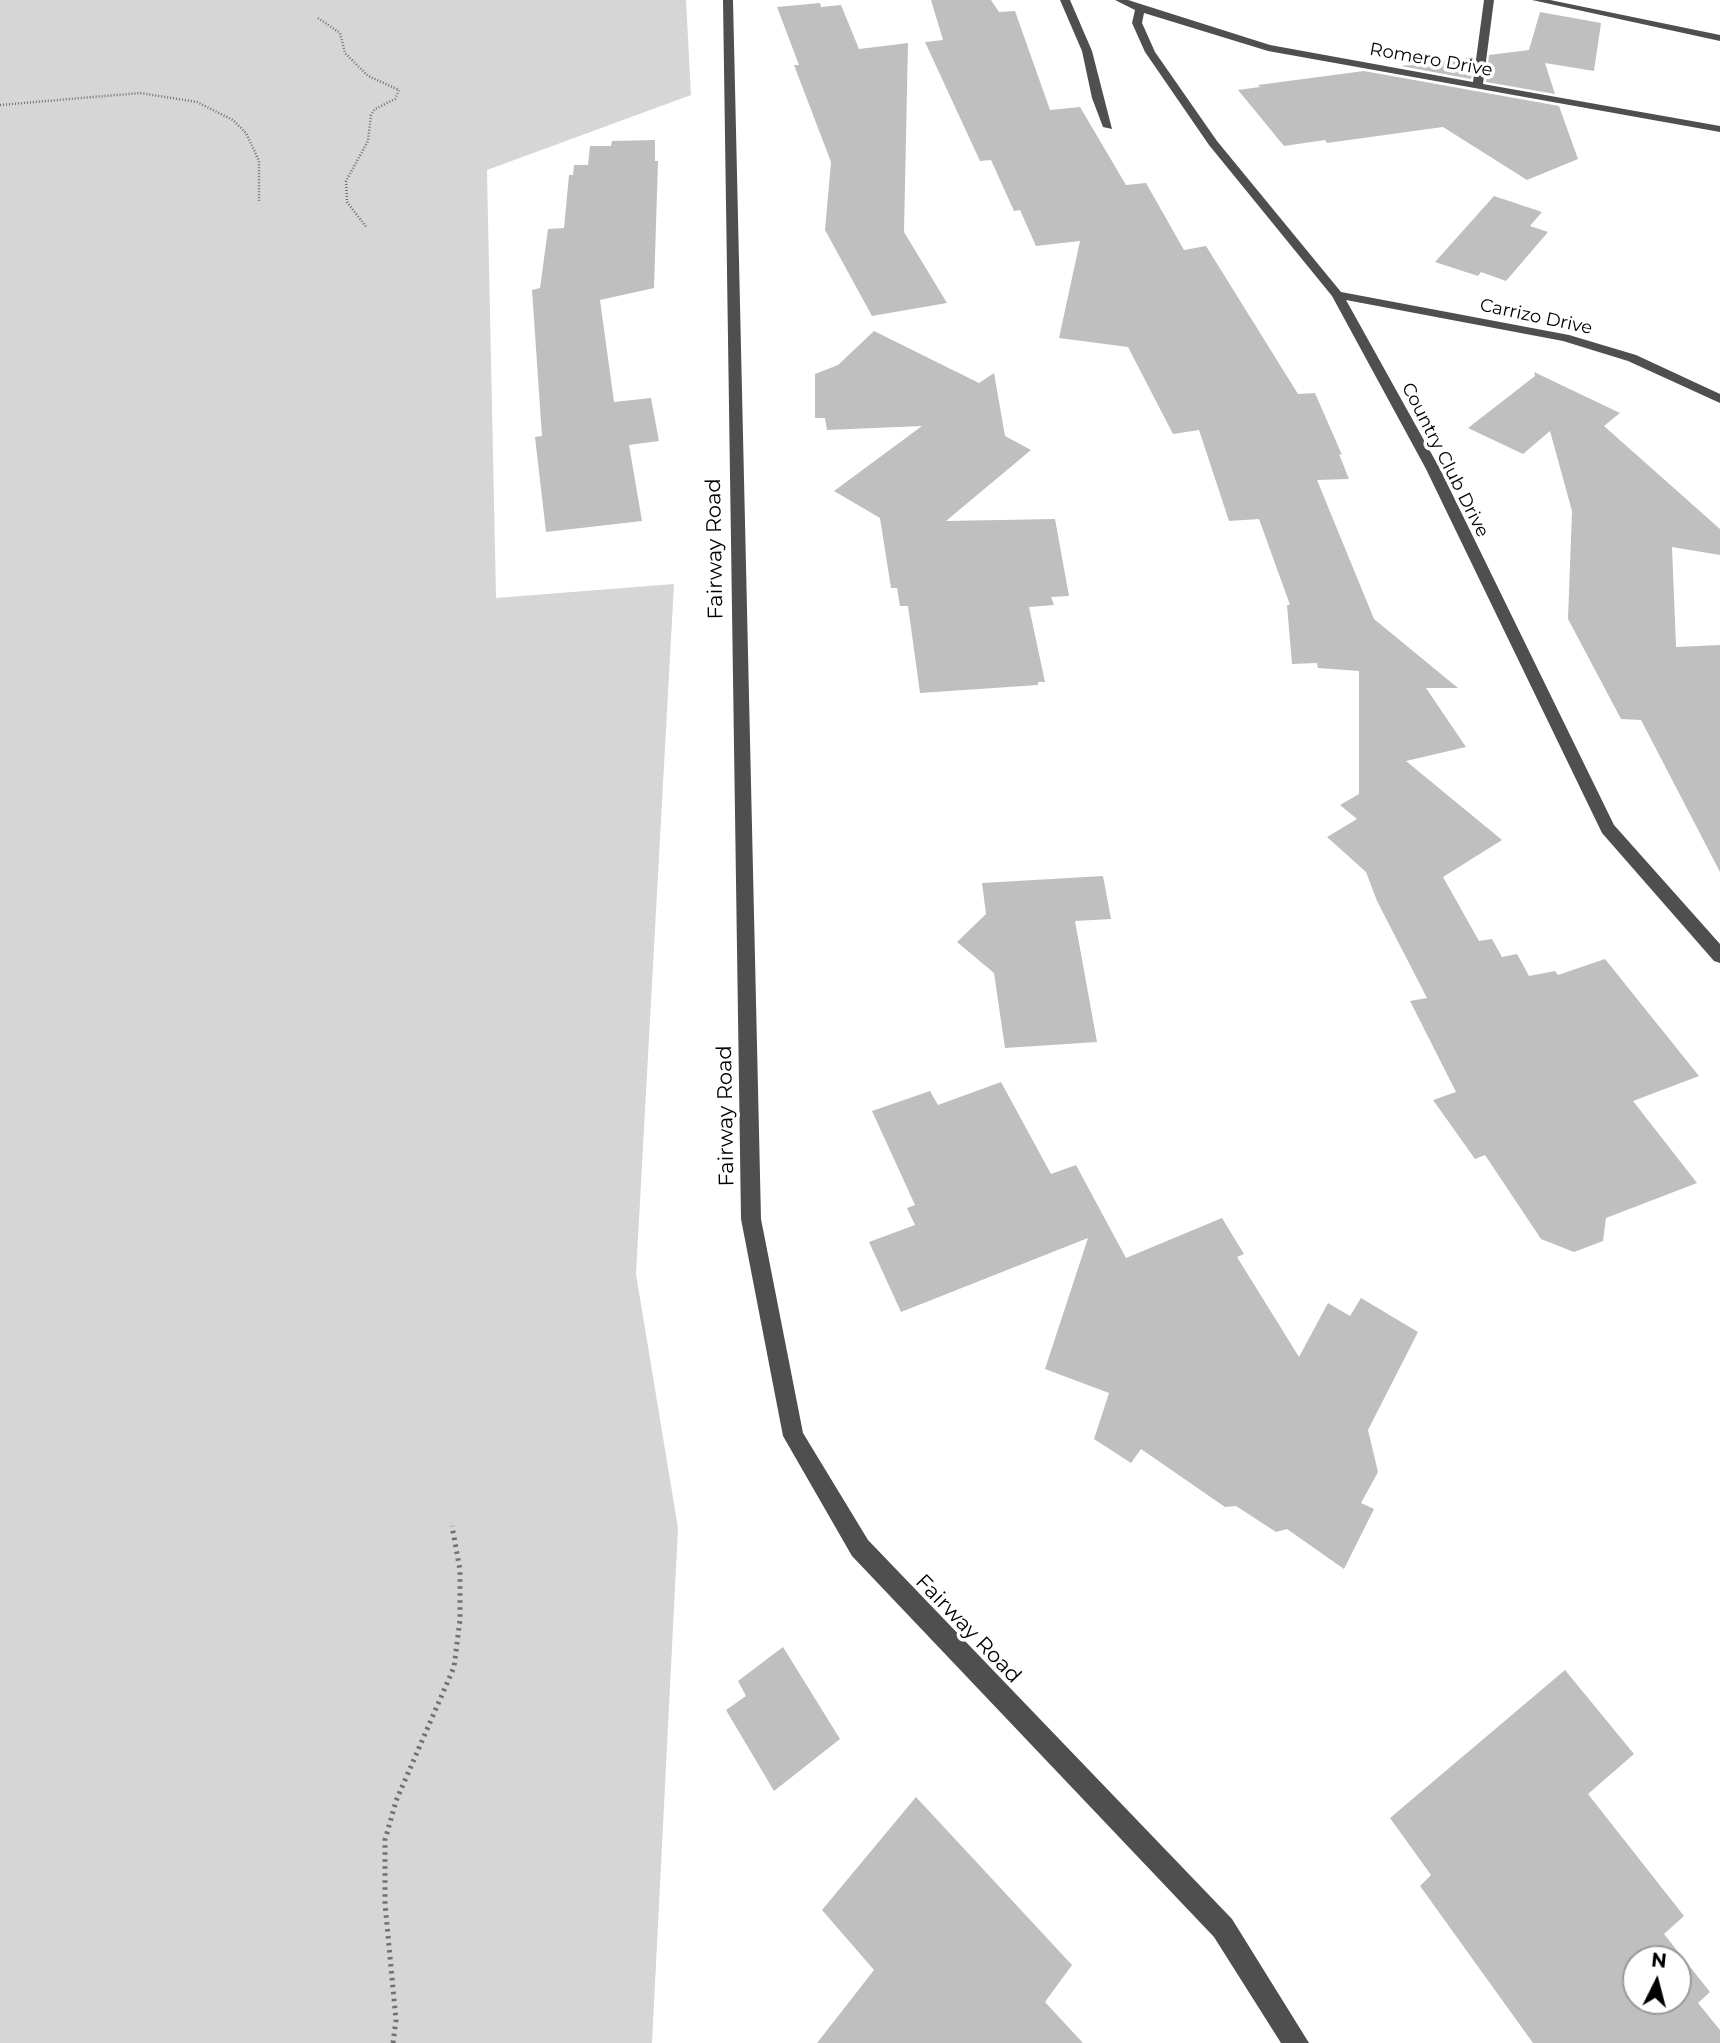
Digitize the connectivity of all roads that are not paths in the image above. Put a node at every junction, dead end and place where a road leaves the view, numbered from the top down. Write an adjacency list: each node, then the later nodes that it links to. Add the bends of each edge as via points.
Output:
1 (728, 0): 14 (street, Fairway Road, via 751,1219 793,1436 860,1548 1223,1928)
2 (1065, 0): 9 (street, via 1087,51)
3 (1120, 0): 6 (street)
4 (1489, 0): 8 (street)
5 (1537, 0): 7 (street)
6 (1140, 9): 8 (street, Romero Drive, via 1273,49); 11 (street, Country Club Drive, via 1137,23 1150,52 1213,143)
7 (1720, 38)
8 (1478, 84): 10 (street, Romero Drive)
9 (1108, 127)
10 (1720, 129)
11 (1337, 295): 12 (street, Carrizo Drive, via 1565,338 1632,358); 13 (street, Country Club Drive, via 1433,469 1608,829)
12 (1720, 399)
13 (1720, 956)
14 (1296, 2043)

